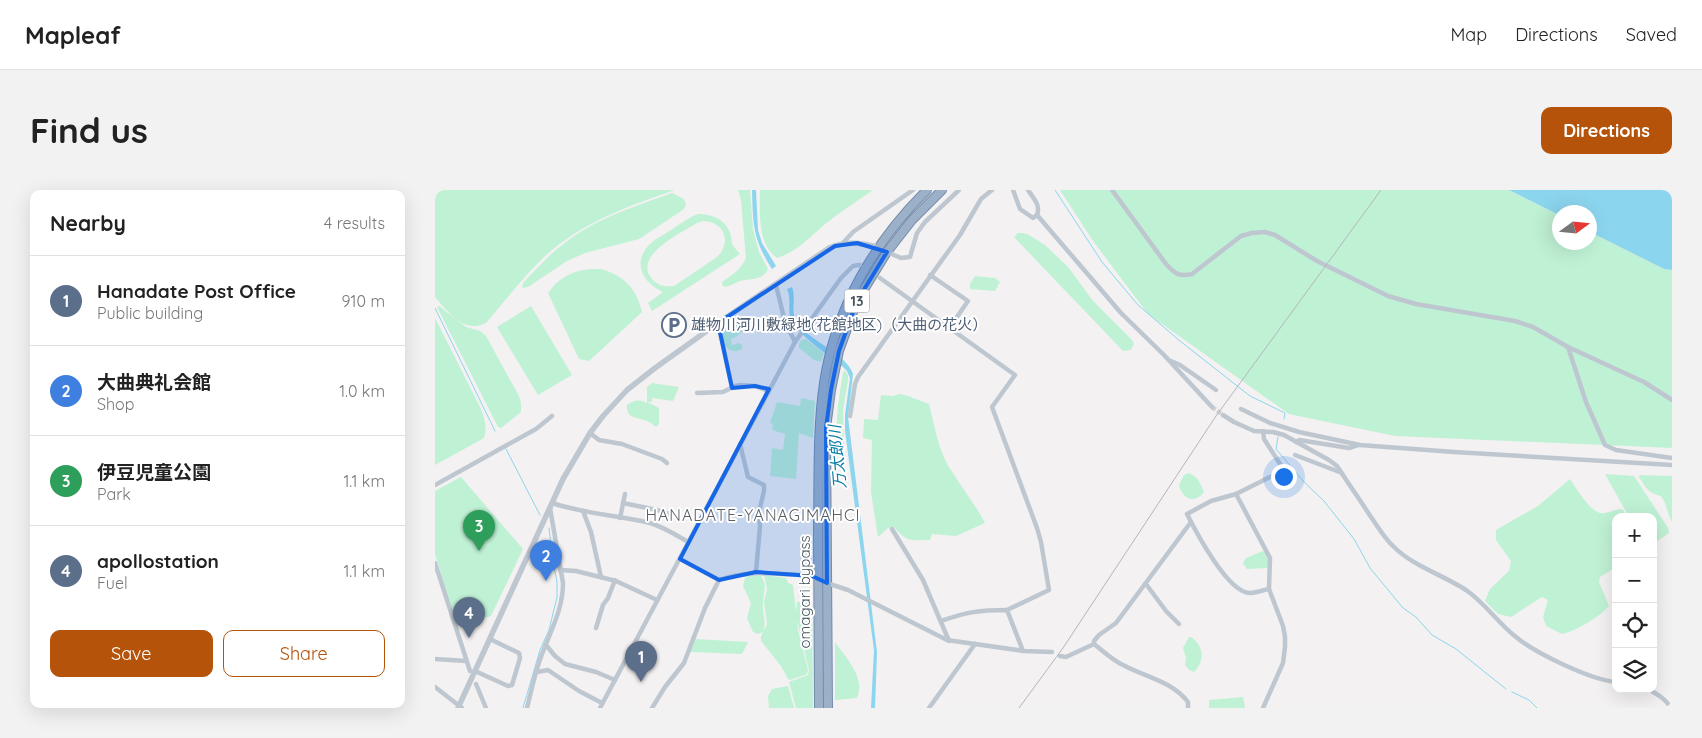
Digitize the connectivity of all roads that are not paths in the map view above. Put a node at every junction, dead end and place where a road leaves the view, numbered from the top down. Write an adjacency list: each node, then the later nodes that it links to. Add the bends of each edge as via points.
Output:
1 (913, 190): 10 (street, via 853,232)
2 (927, 190): 11 (highway, 13)
3 (942, 190): 12 (highway, 13, via 912,220)
4 (959, 190): 12 (street, via 917,232 910,258)
5 (992, 190): 14 (street, via 981,199)
6 (1013, 190): 9 (street, via 1021,208 1033,218)
7 (1028, 190): 9 (street, via 1038,205)
8 (1111, 190): 21 (street, via 1176,274 1192,274 1241,236 1265,232 1388,296 1515,321)
9 (1037, 215): 23 (street, via 1121,313)
10 (843, 243): 11 (street); 16 (street, via 829,248)
11 (877, 248): 12 (street); 22 (highway, omagari bypass / 13, via 853,289)
12 (887, 252): 22 (highway, omagari bypass / 13, via 857,301)
13 (860, 265): 20 (street, via 853,266 841,278)
14 (930, 275): 17 (street); 19 (street, via 968,301)
15 (880, 278): 17 (street)
16 (776, 285): 18 (street); 20 (street, via 785,322)
17 (912, 300): 19 (street); 34 (street, via 858,377)
18 (718, 323): 25 (street); 36 (street, via 627,390)
19 (950, 327): 68 (street, via 1015,375 992,407 1035,521 1049,590)
20 (796, 340): 27 (street)
21 (1568, 346): 29 (street, via 1644,382); 41 (street, via 1586,402 1605,445 1616,450)
22 (835, 351): 24 (highway, omagari bypass / 13)
23 (1169, 360): 26 (street); 30 (street)
24 (833, 362): 61 (highway, omagari bypass / 13, via 824,382 819,444); 64 (highway, omagari bypass / 13, via 826,428)
25 (731, 388): 27 (street, via 755,386); 28 (street, via 723,392)
26 (1216, 390)
27 (768, 391): 38 (street)
28 (697, 393)
29 (1672, 400)
30 (1212, 408)
31 (1241, 409): 39 (street, via 1299,432)
32 (1223, 415): 35 (street, via 1244,427)
33 (552, 416): 45 (street, via 536,429)
34 (850, 416)
35 (1263, 431): 37 (street, via 1284,435); 47 (street, via 1264,439 1284,470)
36 (590, 433): 42 (street, via 599,440 622,444); 49 (street)
37 (1295, 442): 39 (street, via 1349,448); 44 (street, via 1329,460)
38 (740, 444): 55 (street); 59 (street, via 748,477 764,485 759,512)
39 (1360, 445): 43 (street)
40 (1295, 455): 44 (street)
41 (1672, 458)
42 (667, 463)
43 (1672, 465)
44 (1342, 474): 85 (street, via 1382,533 1403,555 1473,595 1526,644 1584,673)
45 (435, 486)
46 (625, 494): 48 (street)
47 (1236, 494): 53 (street, via 1211,501 1187,514); 66 (street, via 1270,558)
48 (623, 503): 51 (street); 52 (street)
49 (551, 505): 50 (street); 58 (street); 72 (street)
50 (583, 512): 52 (street); 60 (street)
51 (675, 516)
52 (620, 518): 55 (street, via 650,523)
53 (1191, 522): 65 (street); 66 (street, via 1224,576 1249,593)
54 (892, 528): 69 (street, via 923,580)
55 (688, 542): 56 (street)
56 (680, 559): 63 (street); 67 (street)
57 (435, 563): 81 (street)
58 (561, 570): 60 (street); 76 (street, via 562,603)
59 (756, 572): 61 (street); 63 (street)
60 (601, 577): 62 (street)
61 (818, 579): 64 (street); 94 (highway, omagari bypass / 13)
62 (615, 580): 67 (street); 71 (street)
63 (719, 580): 93 (street, via 684,663)
64 (827, 583): 73 (street, via 865,598); 95 (highway, omagari bypass / 13)
65 (1146, 584): 70 (street); 75 (street, via 1116,623 1099,635)
66 (1269, 588): 98 (street, via 1283,626 1285,647 1283,663)
67 (657, 600): 84 (street)
68 (1007, 610): 69 (street, via 967,612); 77 (street)
69 (941, 621): 73 (street)
70 (1179, 624)
71 (595, 628)
72 (490, 639): 82 (street); 82 (street, via 519,654 512,685)
73 (949, 641): 74 (street)
74 (975, 644): 77 (street); 96 (street)
75 (1094, 644): 79 (street, via 1066,657); 97 (street, via 1123,666 1176,690 1188,702)
76 (546, 645): 83 (street); 84 (street, via 565,664)
77 (1023, 651): 78 (street)
78 (1052, 652)
79 (1060, 656)
80 (435, 659): 81 (street)
81 (466, 661): 82 (street)
82 (473, 671): 90 (street)
83 (537, 672): 89 (street, via 548,670); 92 (street)
84 (615, 680): 89 (street)
85 (1612, 682)
86 (475, 684): 91 (street)
87 (435, 687): 90 (street)
88 (1655, 693): 99 (street)
89 (601, 706)
90 (459, 707)
91 (486, 708)
92 (527, 708)
93 (652, 708)
94 (819, 708)
95 (828, 708)
96 (929, 708)
97 (1188, 708)
98 (1263, 708)
99 (1671, 708)

